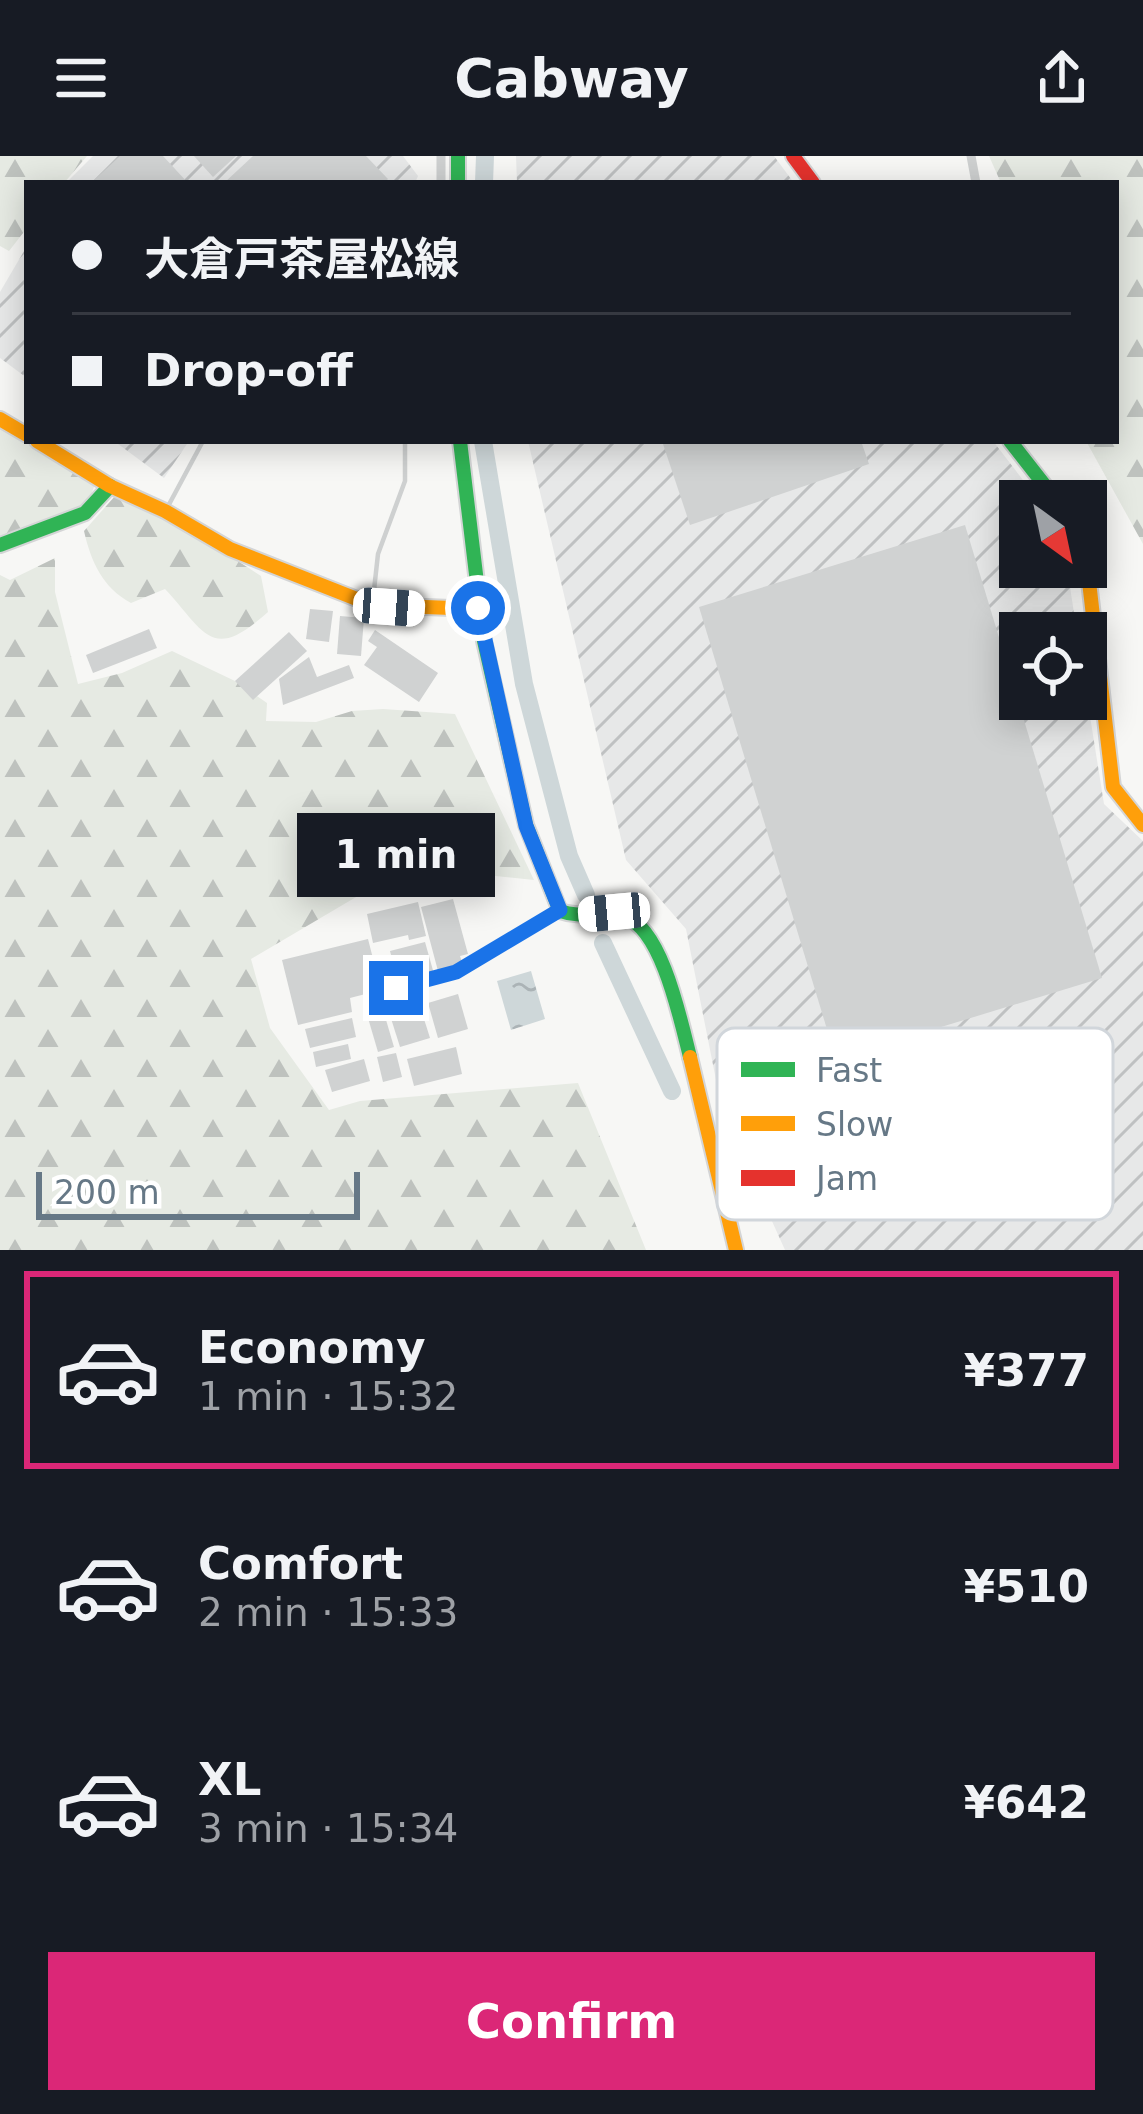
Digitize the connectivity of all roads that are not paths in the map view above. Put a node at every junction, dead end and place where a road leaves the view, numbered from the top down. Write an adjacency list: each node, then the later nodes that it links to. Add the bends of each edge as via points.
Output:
1 (793, 156): 2 (street)
2 (812, 180)
3 (42, 444): 9 (street)
4 (200, 444): 10 (lane)
5 (405, 444): 13 (lane, via 405,481 378,554)
6 (460, 444): 14 (street)
7 (1012, 444): 8 (street)
8 (1041, 480)
9 (110, 486): 10 (street); 11 (street, via 85,513)
10 (165, 511): 13 (street, via 230,549)
11 (0, 545)
12 (1090, 588): 15 (street, via 1113,787)
13 (372, 604): 14 (street)
14 (478, 608): 16 (street, via 526,826)
15 (1143, 825)
16 (560, 910): 17 (lane, via 456,972); 18 (street, via 614,912 640,924 656,946)
17 (396, 988)
18 (717, 1173)
19 (729, 1220): 20 (street)
20 (736, 1250)

